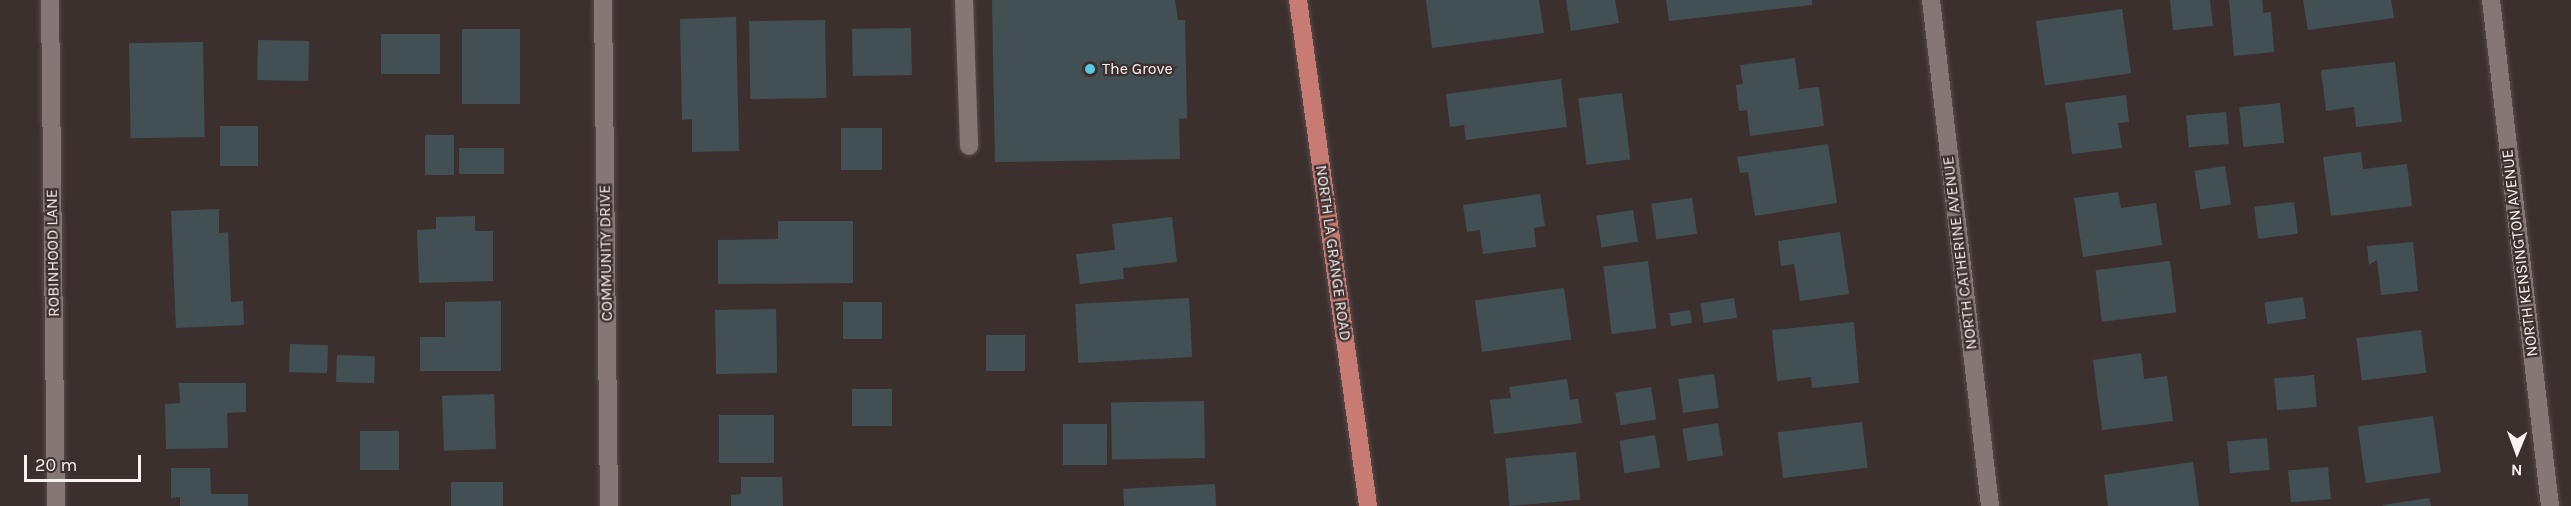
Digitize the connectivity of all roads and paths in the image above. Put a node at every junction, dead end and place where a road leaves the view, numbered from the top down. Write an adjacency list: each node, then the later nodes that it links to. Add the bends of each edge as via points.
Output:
1 (50, 0): 8 (street, ROBINHOOD LANE)
2 (603, 0): 9 (street, COMMUNITY DRIVE)
3 (964, 0): 7 (street)
4 (1298, 0): 10 (main road, NORTH LA GRANGE ROAD)
5 (1931, 0): 11 (street, NORTH CATHERINE AVENUE)
6 (2491, 0): 12 (street, NORTH KENSINGTON AVENUE)
7 (969, 146)
8 (56, 506)
9 (609, 506)
10 (1368, 506)
11 (1990, 506)
12 (2550, 506)

